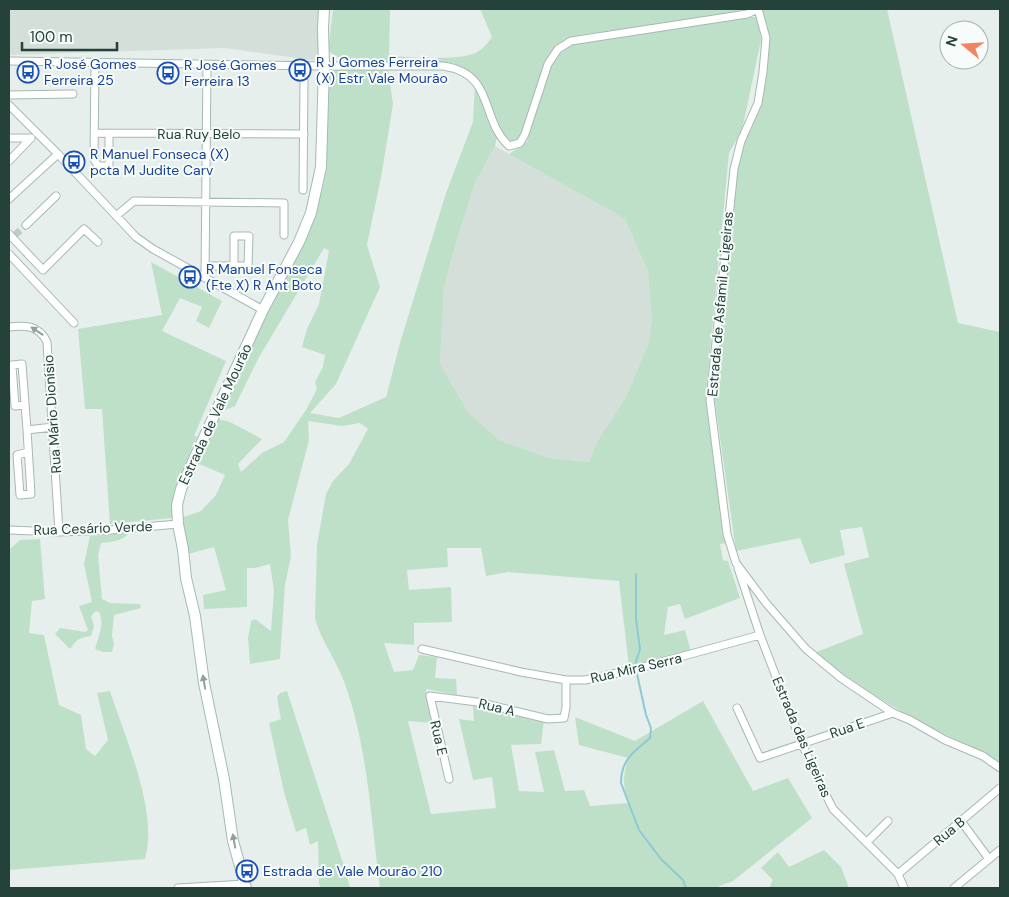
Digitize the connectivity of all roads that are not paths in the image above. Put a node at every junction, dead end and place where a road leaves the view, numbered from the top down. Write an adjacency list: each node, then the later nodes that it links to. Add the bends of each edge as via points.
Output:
1 (324, 9): 6 (street, Estrada de Vale Mourão)
2 (758, 9): 6 (street, via 747,14 571,41 558,49 548,64 525,134 520,143 509,146 501,138 478,83 456,68); 42 (street, Estrada de Asfamil e Ligeiras, via 766,38 763,72 758,103 741,141 734,169 710,400 727,534)
3 (9, 61): 4 (street)
4 (95, 63): 5 (street); 11 (street)
5 (207, 64): 6 (street); 13 (street)
6 (324, 66): 32 (street, Estrada de Vale Mourão, via 321,167 315,199 306,229)
7 (304, 81): 14 (street)
8 (73, 94): 9 (street)
9 (9, 95)
10 (9, 105): 16 (street)
11 (95, 133): 12 (street, Rua Ruy Belo); 12 (street, via 94,159 98,166 104,167 109,166)
12 (109, 133): 13 (street, Rua Ruy Belo)
13 (206, 134): 14 (street, Rua Ruy Belo); 21 (street)
14 (304, 134): 18 (street)
15 (9, 138): 17 (street, via 31,138)
16 (58, 154): 20 (street); 22 (street)
17 (9, 161)
18 (303, 190)
19 (56, 196): 23 (street)
20 (9, 199)
21 (206, 202): 22 (street, via 134,201); 24 (street, via 284,202); 29 (street)
22 (116, 216): 31 (street, via 141,241)
23 (26, 225)
24 (284, 235)
25 (12, 236): 27 (street)
26 (98, 242): 27 (street, via 84,229 43,270)
27 (24, 250): 28 (street)
28 (11, 257): 33 (street)
29 (206, 266): 30 (street); 31 (street)
30 (234, 266): 30 (street, via 248,266 249,236 234,236)
31 (204, 278): 32 (street)
32 (263, 310): 39 (street, Estrada de Vale Mourão, via 181,489 177,505)
33 (74, 323)
34 (9, 327): 36 (street, Rua Mário Dionísio, one-way to 34, via 46,339 31,326)
35 (25, 405): 35 (street, via 22,364 12,365 15,406); 37 (street)
36 (53, 427): 37 (street); 41 (street, Rua Mário Dionísio)
37 (27, 430): 38 (street)
38 (28, 452): 38 (street, via 31,494 20,495 17,455)
39 (178, 524): 41 (street, Rua Cesário Verde); 59 (street, Estrada de Vale Mourão, one-way to 39, via 233,841)
40 (9, 530): 41 (street, Rua Cesário Verde)
41 (59, 532)
42 (736, 563): 43 (street, Estrada das Ligeiras); 48 (street, Estrada de Asfamil e Ligeiras, via 806,649 841,678)
43 (760, 636): 45 (street, Rua Mira Serra, via 607,677); 49 (street, Estrada das Ligeiras)
44 (422, 649): 45 (street, Rua Mira Serra)
45 (566, 680): 46 (street, Rua A, via 564,718 548,719 476,702)
46 (430, 696): 51 (street, Rua E)
47 (737, 708): 49 (street, Rua E, via 760,758)
48 (893, 713): 49 (street, Rua E); 50 (street, Estrada de Asfamil e Ligeiras, via 983,756)
49 (802, 744): 55 (street, Estrada das Ligeiras, via 834,809)
50 (1000, 768)
51 (448, 779)
52 (1000, 788): 54 (street, Rua B)
53 (888, 821): 55 (street)
54 (961, 821): 57 (street); 58 (street, Rua B)
55 (867, 842): 58 (street, Estrada das Ligeiras)
56 (1000, 850): 57 (street)
57 (989, 858): 62 (street)
58 (898, 874): 61 (street, Estrada das Ligeiras)
59 (246, 886): 60 (street)
60 (178, 888)
61 (904, 888)
62 (954, 888)

